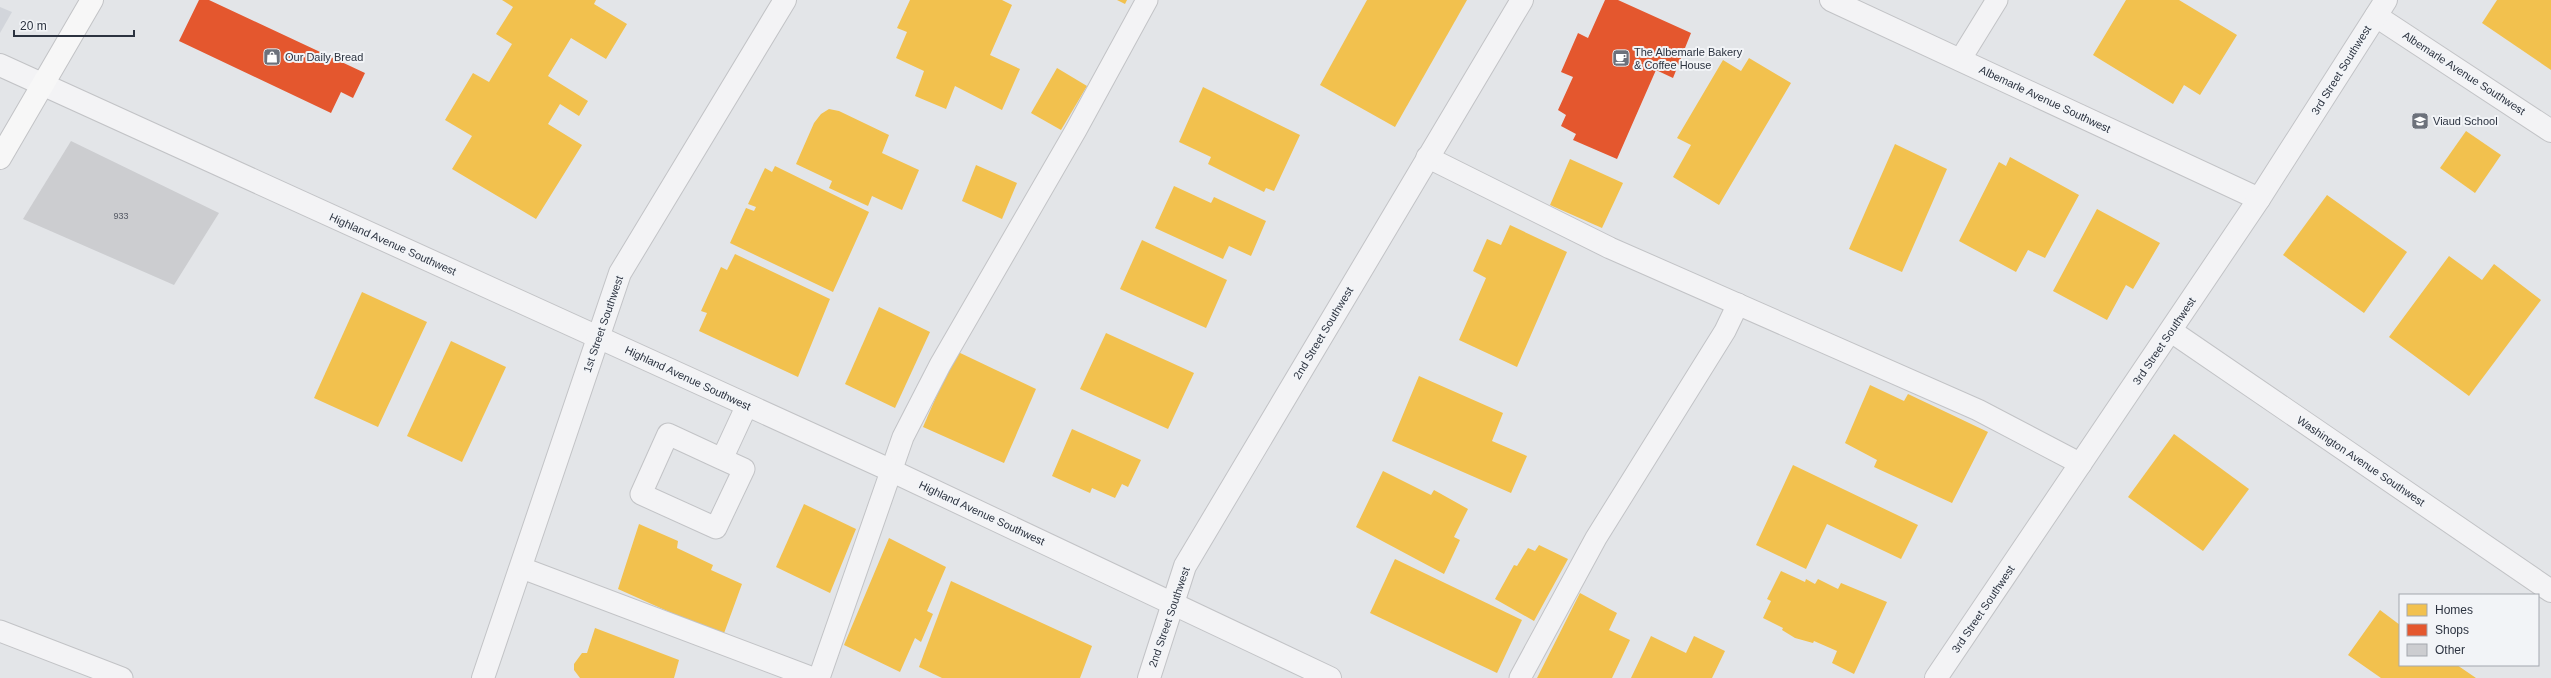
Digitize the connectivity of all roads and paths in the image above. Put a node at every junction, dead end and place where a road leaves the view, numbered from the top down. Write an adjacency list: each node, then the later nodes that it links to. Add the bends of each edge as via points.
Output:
1 (92, 0): 10 (main road)
2 (785, 0): 17 (street, 1st Street Southwest, via 620,273)
3 (1147, 0): 21 (lane, via 1076,130 940,365 903,437)
4 (1522, 0): 12 (street, 2nd Street Southwest)
5 (1831, 0): 8 (street, Albemarle Avenue Southwest)
6 (1997, 0): 8 (lane)
7 (2381, 8): 11 (street, Albemarle Avenue Southwest); 14 (street, 3rd Street Southwest)
8 (1960, 60): 14 (street, Albemarle Avenue Southwest)
9 (0, 65): 10 (street, Highland Avenue Southwest)
10 (42, 85): 13 (main road); 17 (street, Highland Avenue Southwest)
11 (2551, 130)
12 (1427, 157): 15 (lane, via 1610,248); 24 (street, 2nd Street Southwest, via 1185,566)
13 (0, 158)
14 (2259, 199): 16 (street, 3rd Street Southwest)
15 (1738, 304): 20 (lane, via 1978,410); 32 (lane, via 1724,331 1596,538)
16 (2171, 331): 20 (street, 3rd Street Southwest); 23 (street, Washington Avenue Southwest)
17 (597, 336): 18 (street, Highland Avenue Southwest); 22 (street, 1st Street Southwest)
18 (747, 405): 19 (lane); 21 (street, Highland Avenue Southwest)
19 (722, 459): 19 (lane, via 668,434 641,494 716,528 744,469)
20 (2081, 464): 33 (street, 3rd Street Southwest)
21 (890, 470): 24 (street, Highland Avenue Southwest); 29 (lane)
22 (522, 568): 27 (street, 1st Street Southwest); 28 (lane)
23 (2551, 591)
24 (1171, 604): 30 (street, 2nd Street Southwest); 31 (street, Highland Avenue Southwest)
25 (0, 631): 26 (lane)
26 (122, 678)
27 (483, 678)
28 (813, 678)
29 (819, 678)
30 (1149, 678)
31 (1330, 678)
32 (1520, 678)
33 (1936, 678)

